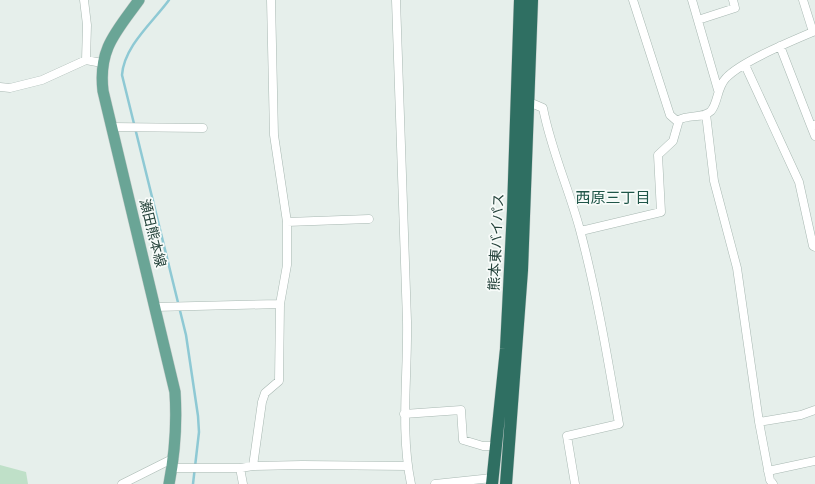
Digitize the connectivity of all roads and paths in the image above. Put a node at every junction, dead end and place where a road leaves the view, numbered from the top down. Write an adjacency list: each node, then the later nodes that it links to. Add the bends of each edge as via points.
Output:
1 (84, 0): 14 (street, via 87,25)
2 (139, 0): 15 (main road, 瀬田熊本線, via 108,44)
3 (271, 0): 27 (street, via 274,135)
4 (396, 0): 33 (street, via 407,329)
5 (520, 0): 35 (highway, 熊本東バイパス, via 506,349)
6 (532, 0): 19 (highway, 熊本東バイパス)
7 (633, 0): 21 (street, via 670,115)
8 (692, 0): 11 (street)
9 (733, 0): 11 (street, via 735,8)
10 (803, 0): 12 (street)
11 (698, 20): 18 (street)
12 (814, 31): 13 (street)
13 (780, 46): 16 (street); 22 (street)
14 (86, 60): 15 (street); 17 (street, via 42,80 10,88)
15 (102, 63): 23 (main road, 瀬田熊本線, via 103,91)
16 (744, 65): 18 (street, via 729,75); 29 (street, via 799,182)
17 (0, 87)
18 (718, 90): 20 (street, via 712,110)
19 (529, 102): 28 (street, via 542,108 554,153); 49 (highway, 熊本東バイパス, via 522,270)
20 (706, 114): 21 (street, via 683,118); 34 (street, via 714,182 737,268)
21 (678, 122): 28 (street, via 673,141 658,155 661,212)
22 (813, 126): 25 (street)
23 (112, 127): 24 (street); 31 (main road, 瀬田熊本線)
24 (203, 128)
25 (815, 136)
26 (369, 219): 27 (street)
27 (287, 222): 30 (street, via 287,265)
28 (581, 232): 50 (street, via 619,424 567,436)
29 (815, 247)
30 (280, 304): 31 (street); 38 (street, via 279,381 265,393 262,402)
31 (156, 307): 37 (main road, 瀬田熊本線, via 176,392 177,418)
32 (815, 410): 34 (street)
33 (404, 414): 35 (street, via 461,410 463,440 483,446); 39 (street)
34 (759, 422): 41 (street)
35 (495, 446): 42 (highway, 熊本東バイパス)
36 (815, 461): 41 (street)
37 (173, 463): 40 (street); 44 (street); 45 (main road, 瀬田熊本線)
38 (253, 466): 39 (street); 40 (street)
39 (408, 466): 47 (street)
40 (240, 468): 46 (street)
41 (768, 471): 43 (street)
42 (492, 481): 48 (street)
43 (771, 483)
44 (122, 484)
45 (170, 484)
46 (243, 484)
47 (411, 484)
48 (434, 484)
49 (506, 484)
50 (576, 484)

